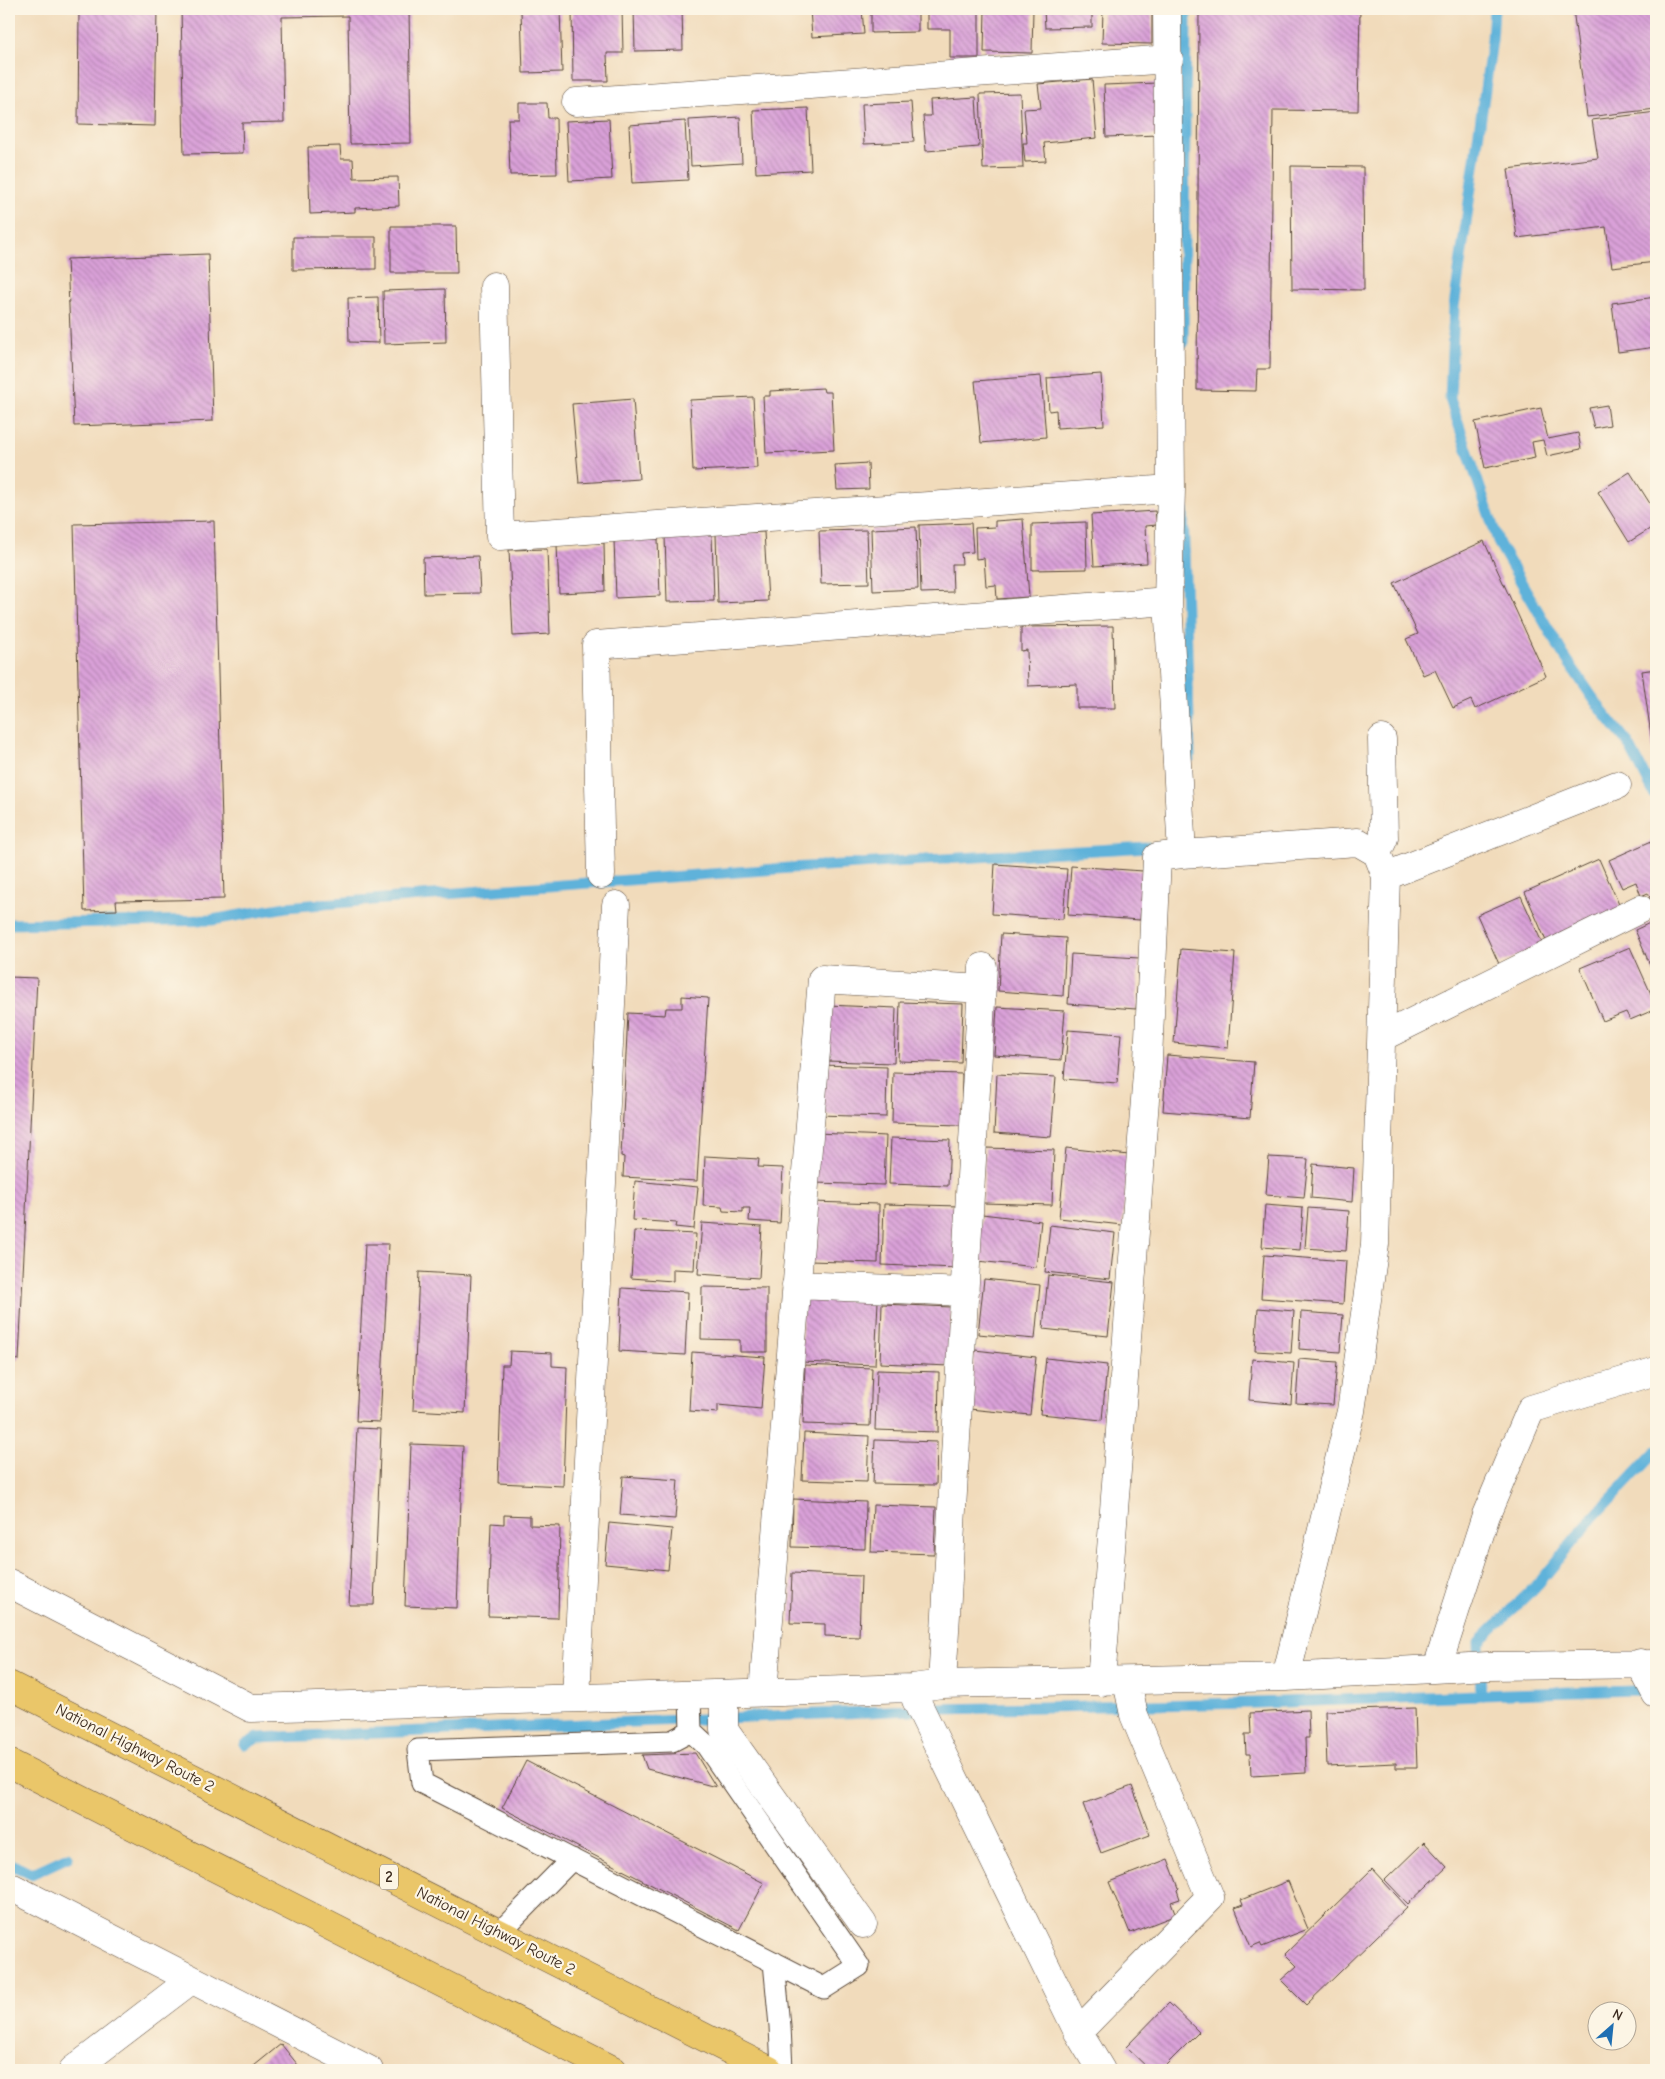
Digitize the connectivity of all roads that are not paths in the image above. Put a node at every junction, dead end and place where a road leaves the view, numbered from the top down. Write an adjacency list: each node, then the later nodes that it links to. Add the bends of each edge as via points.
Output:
1 (1167, 9): 2 (street)
2 (1169, 59): 3 (street); 5 (street)
3 (576, 102)
4 (494, 286): 5 (street, via 500,536)
5 (1171, 489): 6 (street)
6 (1168, 601): 9 (street); 11 (street, via 596,645)
7 (1382, 739): 10 (street)
8 (1617, 785): 10 (street)
9 (1182, 854): 10 (street, via 1358,842); 25 (street, via 1156,857)
10 (1382, 864): 14 (street)
11 (601, 875)
12 (616, 905): 26 (street)
13 (1640, 909): 14 (street)
14 (1382, 1037): 21 (street, via 1375,1244 1351,1411)
15 (796, 1285): 16 (street); 16 (street, via 822,980 983,978); 24 (street)
16 (965, 1292): 22 (street)
17 (1656, 1372): 19 (street, via 1531,1409 1486,1515)
18 (9, 1584): 26 (street, via 251,1708)
19 (1438, 1668): 20 (street, via 1479,1666); 21 (street)
20 (1650, 1675)
21 (1286, 1677): 25 (street)
22 (942, 1684): 25 (street); 27 (street)
23 (9, 1685): 34 (highway, National Highway Route 2 / 2)
24 (763, 1692): 27 (street); 28 (street)
25 (1123, 1692): 37 (street, via 1210,1897)
26 (576, 1698): 29 (street)
27 (918, 1702): 37 (street)
28 (724, 1710): 29 (street); 33 (street)
29 (691, 1714): 31 (lane, via 672,1741 418,1750 422,1783); 35 (lane, via 706,1745 859,1966 824,1988)
30 (9, 1763): 40 (highway)
31 (572, 1859): 34 (lane); 35 (lane)
32 (9, 1886): 36 (street)
33 (863, 1924)
34 (499, 1933): 41 (highway, National Highway Route 2 / 2)
35 (774, 1962): 42 (lane)
36 (191, 1980): 38 (street); 39 (street)
37 (1078, 2032): 43 (street)
38 (73, 2070)
39 (369, 2070)
40 (613, 2070)
41 (769, 2070)
42 (782, 2070)
43 (1101, 2070)

